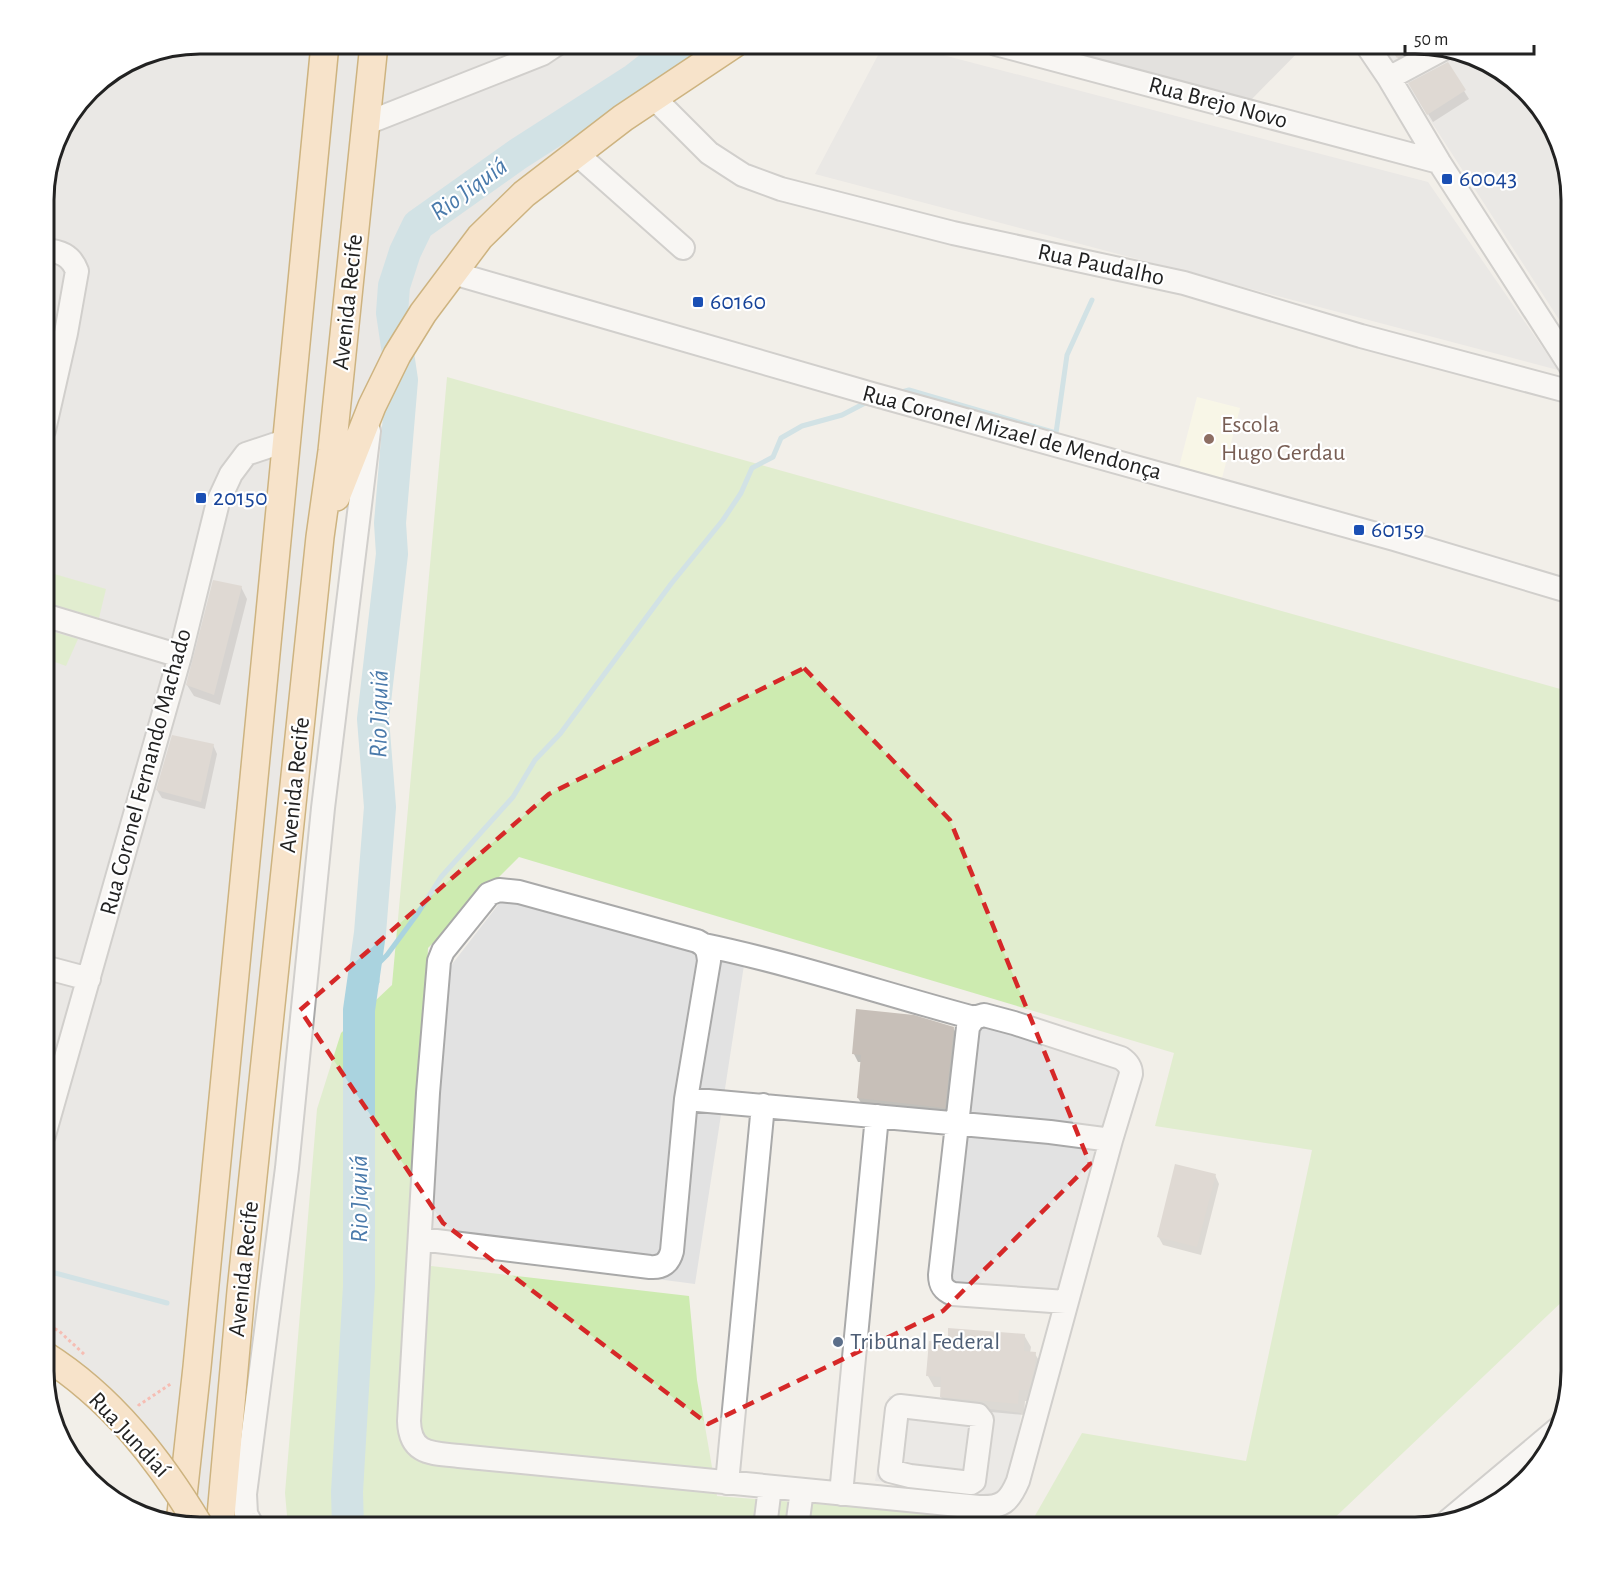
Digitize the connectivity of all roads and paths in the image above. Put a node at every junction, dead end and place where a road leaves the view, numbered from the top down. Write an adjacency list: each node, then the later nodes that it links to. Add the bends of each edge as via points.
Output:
1 (324, 54): 20 (main road, Avenida Recife)
2 (373, 54): 10 (main road, Avenida Recife)
3 (542, 54): 10 (street)
4 (719, 54): 9 (main road)
5 (1034, 54): 12 (street, Rua Brejo Novo)
6 (1373, 54): 8 (street)
7 (1432, 55): 8 (street)
8 (1389, 78): 12 (street)
9 (654, 98): 11 (main road); 18 (street, Rua Paudalho, via 709,153 743,175 781,189 953,233 1184,283 1360,336)
10 (367, 123): 21 (main road, Avenida Recife)
11 (577, 154): 13 (street); 15 (main road, via 524,194 480,237)
12 (1439, 162): 16 (street)
13 (683, 248)
14 (54, 252): 17 (street, via 68,257 77,277)
15 (453, 273): 19 (main road, via 397,355); 22 (street, Rua Coronel Mizael de Mendonça)
16 (1561, 350)
17 (54, 386)
18 (1561, 389)
19 (372, 406): 21 (main road); 55 (street, via 323,808 287,1168 245,1494)
20 (285, 441): 24 (street, Rua Coronel Fernando Machado, via 246,454 231,474 218,502); 40 (main road, Avenida Recife)
21 (320, 537): 54 (main road, Avenida Recife)
22 (1561, 589)
23 (54, 618): 24 (street)
24 (180, 656): 27 (street, Rua Coronel Fernando Machado)
25 (704, 945): 28 (street, via 767,958); 29 (street, via 709,961); 35 (street, via 519,892 499,890 489,894 448,942 439,961)
26 (54, 970): 27 (street)
27 (89, 979): 30 (street, Rua Coronel Fernando Machado)
28 (974, 1018): 33 (street, via 968,1027); 34 (street, via 984,1015 1014,1023 1126,1062 1131,1074)
29 (686, 1099): 31 (street); 35 (street, via 672,1251 662,1266 651,1268)
30 (54, 1100)
31 (763, 1106): 32 (street); 45 (street)
32 (877, 1116): 33 (street); 48 (street)
33 (957, 1123): 34 (street); 36 (street, via 940,1275 942,1287 953,1294)
34 (1111, 1140): 36 (street)
35 (420, 1239): 45 (street, via 410,1421 415,1445 438,1454)
36 (1066, 1302): 50 (street, via 1016,1488 996,1507)
37 (54, 1328): 38 (path)
38 (91, 1360)
39 (54, 1363): 53 (main road, Rua Jundiaí, bridge, via 117,1414 151,1453)
40 (197, 1367): 41 (path, via 140,1405); 52 (main road, Avenida Recife)
41 (131, 1398)
42 (1542, 1442): 51 (street)
43 (910, 1476): 44 (street); 44 (street, via 889,1469 900,1406 981,1418 975,1479 971,1483); 49 (street)
44 (955, 1481): 50 (street)
45 (727, 1483): 46 (street)
46 (770, 1487): 47 (street); 56 (street)
47 (802, 1490): 48 (street); 57 (street)
48 (841, 1494): 49 (street)
49 (908, 1500): 50 (street)
50 (952, 1504)
51 (1463, 1509)
52 (181, 1516)
53 (194, 1517)
54 (221, 1517)
55 (248, 1517)
56 (766, 1517)
57 (798, 1517)

